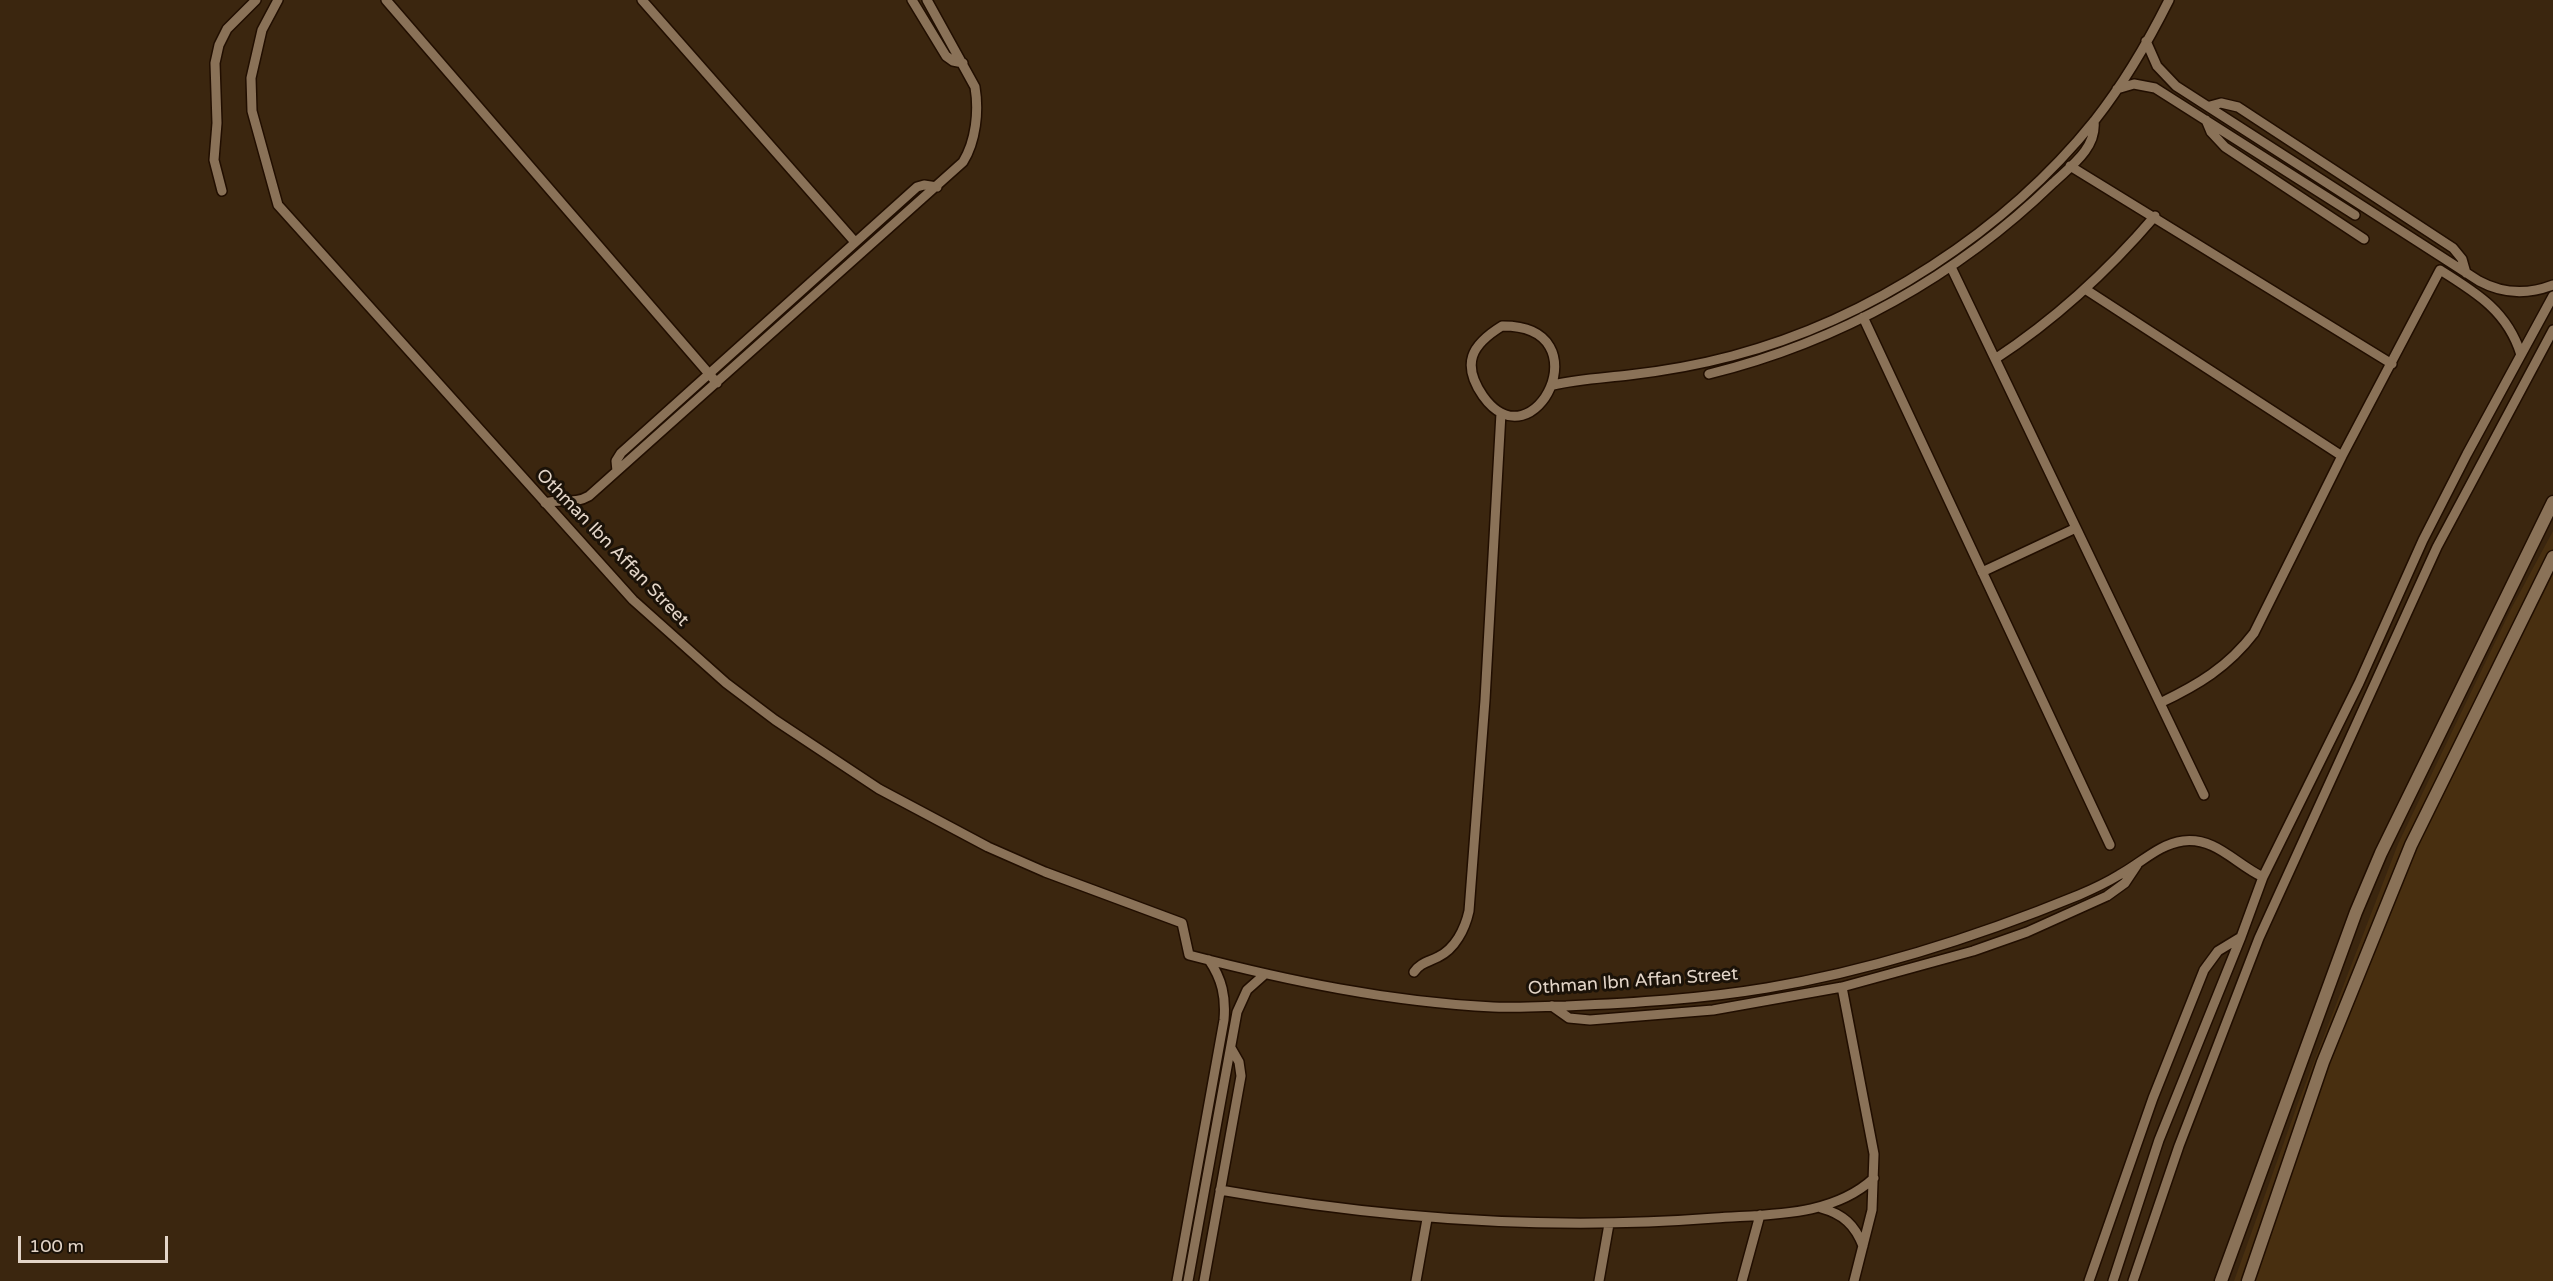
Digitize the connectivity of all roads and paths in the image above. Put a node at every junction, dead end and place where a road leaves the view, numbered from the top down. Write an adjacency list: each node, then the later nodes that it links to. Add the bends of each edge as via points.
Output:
1 (256, 0): 16 (street, via 227,29 215,63 214,160)
2 (278, 0): 38 (street, Othman Ibn Affan Street, via 262,30 251,78 254,120 278,205)
3 (386, 0): 31 (street)
4 (642, 0): 20 (street)
5 (912, 0): 9 (street, via 946,56)
6 (927, 0): 9 (street)
7 (2169, 0): 8 (street)
8 (2146, 41): 10 (street); 11 (street, via 2157,66 2169,80)
9 (963, 63): 15 (street, via 977,96 973,141 963,162)
10 (2117, 89): 12 (street, via 2134,84 2155,88); 13 (street)
11 (2210, 106): 22 (street); 22 (street, via 2227,103 2247,114 2453,248)
12 (2206, 120): 17 (street); 19 (street, via 2225,147)
13 (2094, 121): 14 (street, via 2089,146); 34 (street, via 2042,176 1975,235 1930,267 1855,309 1779,342 1723,358 1654,372)
14 (2070, 166): 18 (street); 21 (street, via 2019,216)
15 (937, 187): 20 (street, via 917,187); 33 (street)
16 (222, 191)
17 (2355, 215)
18 (2155, 216): 24 (street); 30 (street)
19 (2364, 239)
20 (855, 242): 31 (street)
21 (1952, 267): 26 (street); 29 (street)
22 (2466, 273): 23 (street, via 2488,286 2510,292)
23 (2553, 285)
24 (2085, 290): 29 (street); 36 (street)
25 (2553, 296): 28 (street)
26 (1863, 317): 32 (street, via 1789,350); 42 (street)
27 (2553, 330): 62 (street, via 2437,547 2264,927)
28 (2521, 355): 30 (street, via 2513,333 2492,305 2440,270); 47 (street, via 2423,540 2359,683)
29 (1995, 359): 40 (street)
30 (2392, 364): 36 (street)
31 (709, 374): 33 (street); 37 (street, via 621,453 616,461)
32 (1709, 374)
33 (717, 383): 37 (street)
34 (1553, 385): 35 (street, via 1538,406 1527,413); 35 (street, via 1554,362 1542,339 1517,326 1502,326 1478,345 1470,363 1473,383 1490,407)
35 (1502, 413): 50 (street, via 1469,911 1455,943)
36 (2342, 456): 43 (street, via 2246,644 2204,681)
37 (617, 471): 38 (street, via 584,500)
38 (544, 502): 49 (street, Othman Ibn Affan Street, via 633,600 679,642 826,756 988,847 1182,923 1190,955)
39 (2553, 502): 76 (street, via 2356,912)
40 (2076, 528): 42 (street); 43 (street)
41 (2553, 557): 77 (street, via 2411,845 2323,1062)
42 (1982, 572): 45 (street)
43 (2160, 703): 44 (street)
44 (2204, 795)
45 (2110, 845)
46 (2138, 864): 47 (street, Othman Ibn Affan Street, via 2168,844 2199,841 2227,852); 52 (street, via 2116,890 2045,924 1973,951); 53 (street, Othman Ibn Affan Street, via 2100,885 2030,914 1875,964 1716,995)
47 (2263, 877): 48 (street)
48 (2241, 937): 59 (street, via 2159,1140); 73 (street, via 2218,951 2204,970 2160,1078)
49 (1209, 960): 51 (street, Othman Ibn Affan Street); 66 (street, via 1224,993 1224,1020)
50 (1414, 972)
51 (1265, 974): 53 (street, Othman Ibn Affan Street, via 1438,1003); 54 (street, via 1243,997)
52 (1842, 987): 53 (street, via 1713,1010 1590,1020 1569,1018); 55 (street, via 1870,1131)
53 (1552, 1006)
54 (1231, 1048): 56 (street, via 1239,1062 1240,1076); 67 (street)
55 (1874, 1178): 57 (street, via 1849,1197); 63 (street, via 1872,1210)
56 (1220, 1190): 60 (street); 68 (street)
57 (1819, 1207): 58 (street); 63 (street, via 1847,1220)
58 (1760, 1215): 61 (street); 71 (street)
59 (2134, 1218): 62 (street, via 2140,1224); 64 (street)
60 (1427, 1219): 61 (street); 69 (street)
61 (1609, 1224): 70 (street)
62 (2152, 1224): 65 (street)
63 (1863, 1246): 72 (street)
64 (2122, 1256): 65 (street, via 2131,1253); 74 (street)
65 (2140, 1261): 75 (street)
66 (1177, 1281)
67 (1188, 1281)
68 (1204, 1281)
69 (1416, 1281)
70 (1599, 1281)
71 (1742, 1281)
72 (1854, 1281)
73 (2089, 1281)
74 (2114, 1281)
75 (2133, 1281)
76 (2221, 1281)
77 (2248, 1281)

